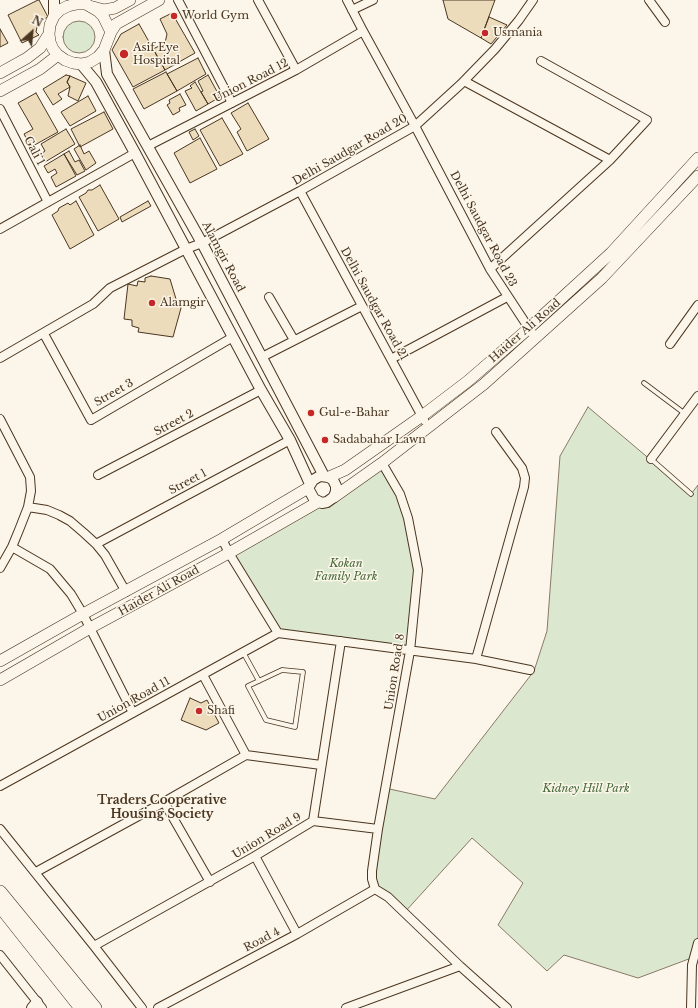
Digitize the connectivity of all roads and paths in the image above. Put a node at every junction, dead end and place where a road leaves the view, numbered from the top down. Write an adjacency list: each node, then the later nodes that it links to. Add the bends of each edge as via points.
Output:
1 (54, 0): 12 (street)
2 (130, 0): 10 (main road, via 115,8 104,10)
3 (159, 0): 15 (main road, via 116,24)
4 (178, 0): 25 (street)
5 (258, 0): 21 (street)
6 (347, 0): 11 (street, Delhi Saudgar Road 23)
7 (373, 0): 11 (street)
8 (533, 0): 23 (street, Delhi Saudgar Road 20, via 495,49)
9 (649, 0): 13 (street)
10 (86, 4): 12 (main road, via 68,6); 15 (main road, via 103,16)
11 (352, 10): 14 (street, Delhi Saudgar Road 23)
12 (54, 16): 16 (main road)
13 (665, 22)
14 (362, 31): 21 (street, Union Road 12); 27 (street, Delhi Saudgar Road 23)
15 (111, 32): 17 (main road)
16 (49, 34): 18 (main road, via 53,49); 22 (main road, via 40,48)
17 (104, 50): 20 (main road, via 90,62); 28 (street, Alamgir Road, via 107,74)
18 (58, 55): 20 (main road, via 69,62); 24 (main road, via 40,69)
19 (541, 61): 31 (street, via 647,120)
20 (81, 64): 29 (street, via 96,82)
21 (296, 70): 25 (street, Union Road 12)
22 (0, 73)
23 (464, 81): 27 (street, Delhi Saudgar Road 20); 31 (street)
24 (0, 91)
25 (232, 103): 28 (street, Union Road 12)
26 (0, 109): 34 (street, Gali 1)
27 (416, 126): 33 (street, Delhi Saudgar Road 20); 38 (street, Delhi Saudgar Road 23)
28 (148, 146): 36 (street, Alamgir Road)
29 (135, 153): 34 (street); 37 (street)
30 (698, 158): 43 (main road, Haider Ali Road, via 611,253)
31 (610, 160): 38 (street)
32 (698, 176): 46 (main road, Haider Ali Road, via 602,278)
33 (300, 191): 36 (street, Delhi Saudgar Road 20); 42 (street, Delhi Saudgar Road 21)
34 (48, 202): 35 (street)
35 (0, 229)
36 (202, 243): 37 (street, Delhi Saudgar Road 20); 49 (street, Alamgir Road)
37 (186, 250): 44 (street, Delhi Saudgar Road 20, via 110,288 94,304); 45 (street)
38 (490, 269): 40 (street, Delhi Saudgar Road 23)
39 (269, 297): 47 (street)
40 (507, 297): 43 (street, Delhi Saudgar Road 23); 51 (street)
41 (698, 305): 48 (street)
42 (362, 306): 47 (street); 51 (street, Delhi Saudgar Road 21)
43 (528, 329): 46 (street, Delhi Saudgar Road 23); 56 (main road, Haider Ali Road, via 468,381)
44 (44, 334): 45 (street, Street 3, via 92,420); 50 (street, Delhi Saudgar Road 20)
45 (233, 337): 53 (street)
46 (536, 338): 58 (main road, Haider Ali Road, via 484,384)
47 (294, 340): 49 (street)
48 (670, 344)
49 (262, 357): 64 (street, Alamgir Road)
50 (0, 358)
51 (391, 359): 56 (street, Delhi Saudgar Road 21)
52 (644, 383): 55 (lane)
53 (261, 390): 60 (street); 63 (street, Street 2)
54 (698, 396): 55 (street)
55 (684, 413): 61 (street)
56 (422, 416): 58 (street, Delhi Saudgar Road 21); 64 (main road, Haider Ali Road, via 345,470)
57 (0, 419): 69 (street, via 30,477)
58 (428, 428): 62 (main road, Haider Ali Road)
59 (496, 432): 82 (street, via 522,468 525,478)
60 (290, 440): 65 (street); 71 (street, Street 1)
61 (651, 459): 66 (lane)
62 (382, 463): 67 (main road, Haider Ali Road); 80 (street, Union Road 8, via 400,494 408,518 418,570)
63 (98, 475)
64 (327, 476): 65 (street, via 315,478); 67 (street, via 336,486)
65 (309, 486): 68 (street, via 311,496); 70 (main road, Haider Ali Road)
66 (691, 494)
67 (334, 497): 68 (street, via 327,502)
68 (318, 502): 73 (main road, Haider Ali Road)
69 (28, 507): 71 (street, via 59,515 70,521); 72 (street)
70 (222, 539): 73 (street); 75 (main road, Haider Ali Road)
71 (96, 544): 75 (street)
72 (12, 547): 74 (street); 76 (street, via 50,569)
73 (229, 553): 77 (main road, Haider Ali Road); 78 (street)
74 (0, 568)
75 (126, 592): 76 (main road, Haider Ali Road)
76 (84, 614): 77 (street); 83 (main road, Haider Ali Road)
77 (90, 628): 86 (main road, Haider Ali Road); 88 (street)
78 (278, 633): 79 (street); 81 (street, Union Road 11)
79 (341, 641): 80 (street); 90 (street, Union Road 9)
80 (410, 651): 82 (street); 95 (street, Union Road 8)
81 (243, 652): 85 (street, Union Road 11); 87 (lane)
82 (476, 659): 84 (street)
83 (0, 661)
84 (530, 670)
85 (203, 675): 88 (street, Union Road 11); 89 (street)
86 (0, 680)
87 (259, 681): 87 (lane, via 282,670 303,672 295,727 266,720 248,686)
88 (133, 713): 91 (street, Union Road 11)
89 (246, 755): 90 (street); 92 (street)
90 (321, 766): 93 (street, Union Road 9)
91 (0, 786)
92 (164, 802): 97 (street); 98 (street)
93 (313, 821): 95 (street); 96 (street, Union Road 9)
94 (0, 829): 97 (street)
95 (378, 829): 99 (street, Union Road 8, via 372,871)
96 (256, 856): 98 (street, Union Road 9); 102 (street)
97 (36, 872): 104 (street)
98 (210, 882): 104 (street, Union Road 9)
99 (375, 889): 102 (street, Road 4); 106 (street, via 388,897)
100 (0, 892): 109 (main road)
101 (0, 906): 108 (main road)
102 (297, 934): 111 (street, Road 4)
103 (698, 943): 114 (street, via 692,965)
104 (94, 946): 110 (street)
105 (0, 955): 107 (street)
106 (460, 966): 112 (street); 113 (street)
107 (37, 1006)
108 (80, 1008)
109 (95, 1008)
110 (142, 1008)
111 (158, 1008)
112 (346, 1008)
113 (507, 1008)
114 (691, 1008)

